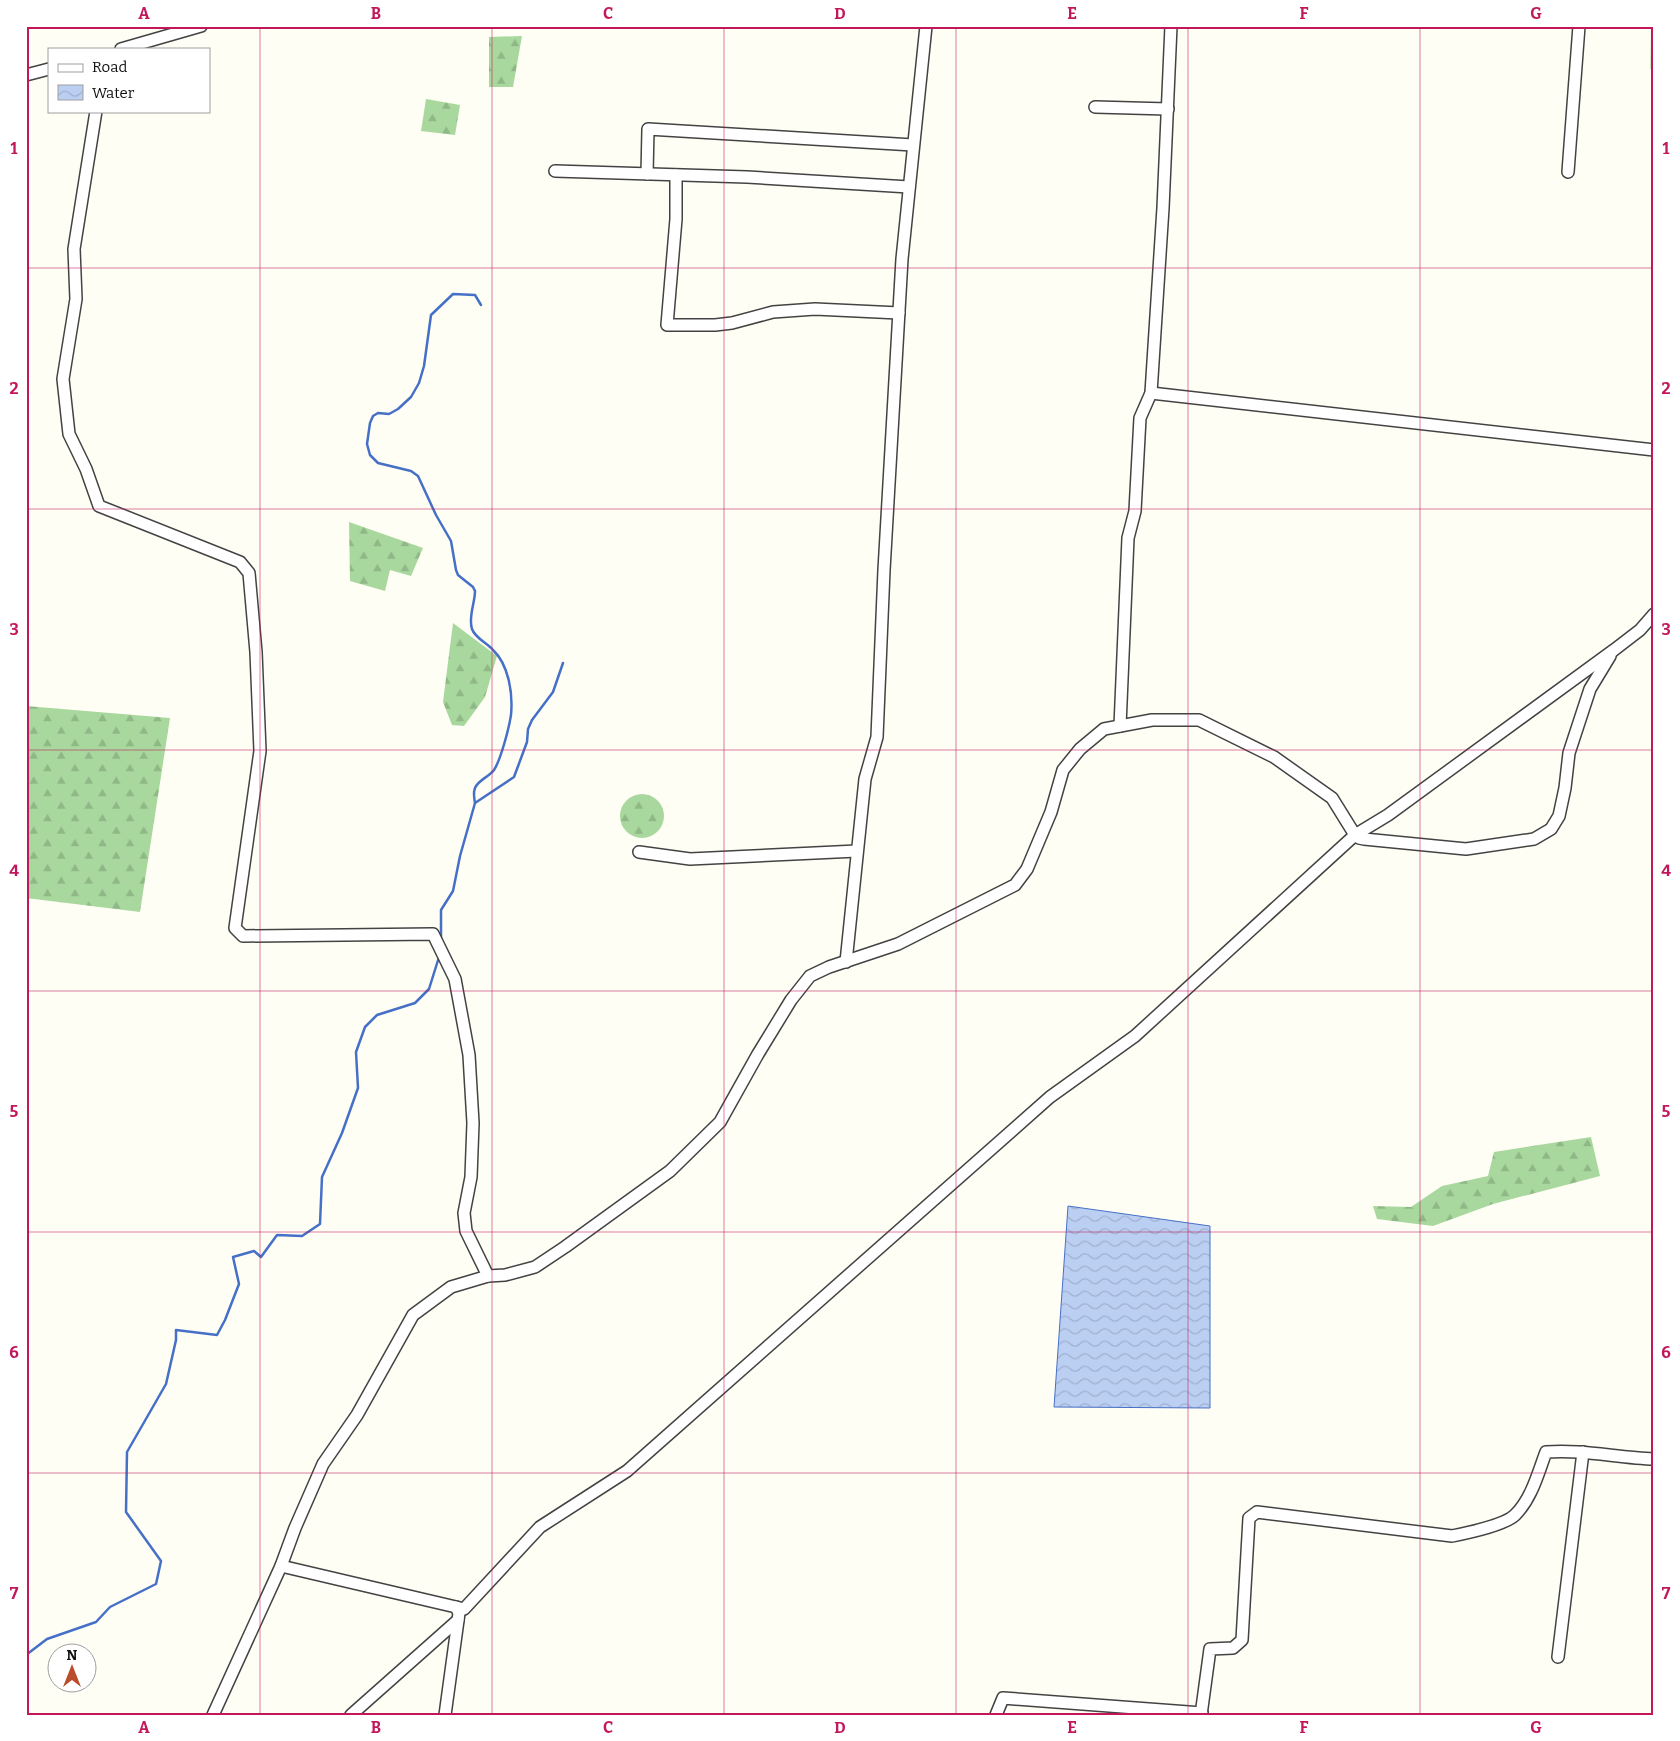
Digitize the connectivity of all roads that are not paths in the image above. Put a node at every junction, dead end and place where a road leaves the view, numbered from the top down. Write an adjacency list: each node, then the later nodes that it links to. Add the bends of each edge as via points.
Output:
1 (201, 26): 5 (street)
2 (926, 26): 11 (street)
3 (1172, 26): 9 (street)
4 (1579, 26): 13 (street)
5 (124, 48)
6 (48, 69): 7 (street)
7 (26, 75)
8 (1095, 107): 9 (street)
9 (1168, 109): 18 (street)
10 (96, 112): 27 (street, via 74,249 76,299 63,379 69,434 99,506 240,562 250,574 260,751 235,928 243,936 432,934 455,979 469,1056 473,1122 471,1177 464,1213 466,1231)
11 (913, 145): 14 (street, via 648,129); 16 (street)
12 (555, 171): 14 (street)
13 (1568, 172)
14 (647, 174): 15 (street)
15 (676, 175): 16 (street); 17 (street, via 668,325 715,325 773,312 816,309)
16 (909, 187): 17 (street)
17 (898, 313): 25 (street, via 877,737 865,779)
18 (1151, 393): 19 (street); 22 (street, via 1140,418 1134,511 1128,538)
19 (1654, 450)
20 (1654, 614): 21 (street, via 1640,630)
21 (1614, 650): 23 (street, via 1388,815); 23 (street, via 1590,689 1569,753 1559,816 1551,829 1534,839 1466,849 1364,839)
22 (1120, 726): 23 (street, via 1152,720 1199,720 1274,757 1332,798); 26 (street, via 1104,729 1080,749 1063,770 1051,812 1027,869 1015,886 898,944)
23 (1355, 834): 31 (street, via 1135,1036 1050,1097 627,1471 540,1527 464,1609)
24 (639, 852): 25 (street, via 690,859)
25 (857, 852): 26 (street)
26 (846, 962): 27 (street, via 810,976 791,1000 720,1122 670,1170 535,1267)
27 (488, 1276): 30 (street, via 451,1287 413,1315 357,1415 323,1464)
28 (1583, 1452): 29 (street); 33 (street); 34 (street, via 1546,1452 1532,1491 1514,1516 1484,1529 1452,1536 1257,1512 1249,1518 1242,1640 1233,1648 1210,1649)
29 (1654, 1459)
30 (281, 1566): 31 (street); 35 (street)
31 (456, 1607): 32 (street)
32 (458, 1620): 36 (street); 37 (street)
33 (1558, 1657)
34 (1201, 1714): 38 (street, via 1003,1698)
35 (213, 1715)
36 (351, 1715)
37 (445, 1715)
38 (996, 1715)

